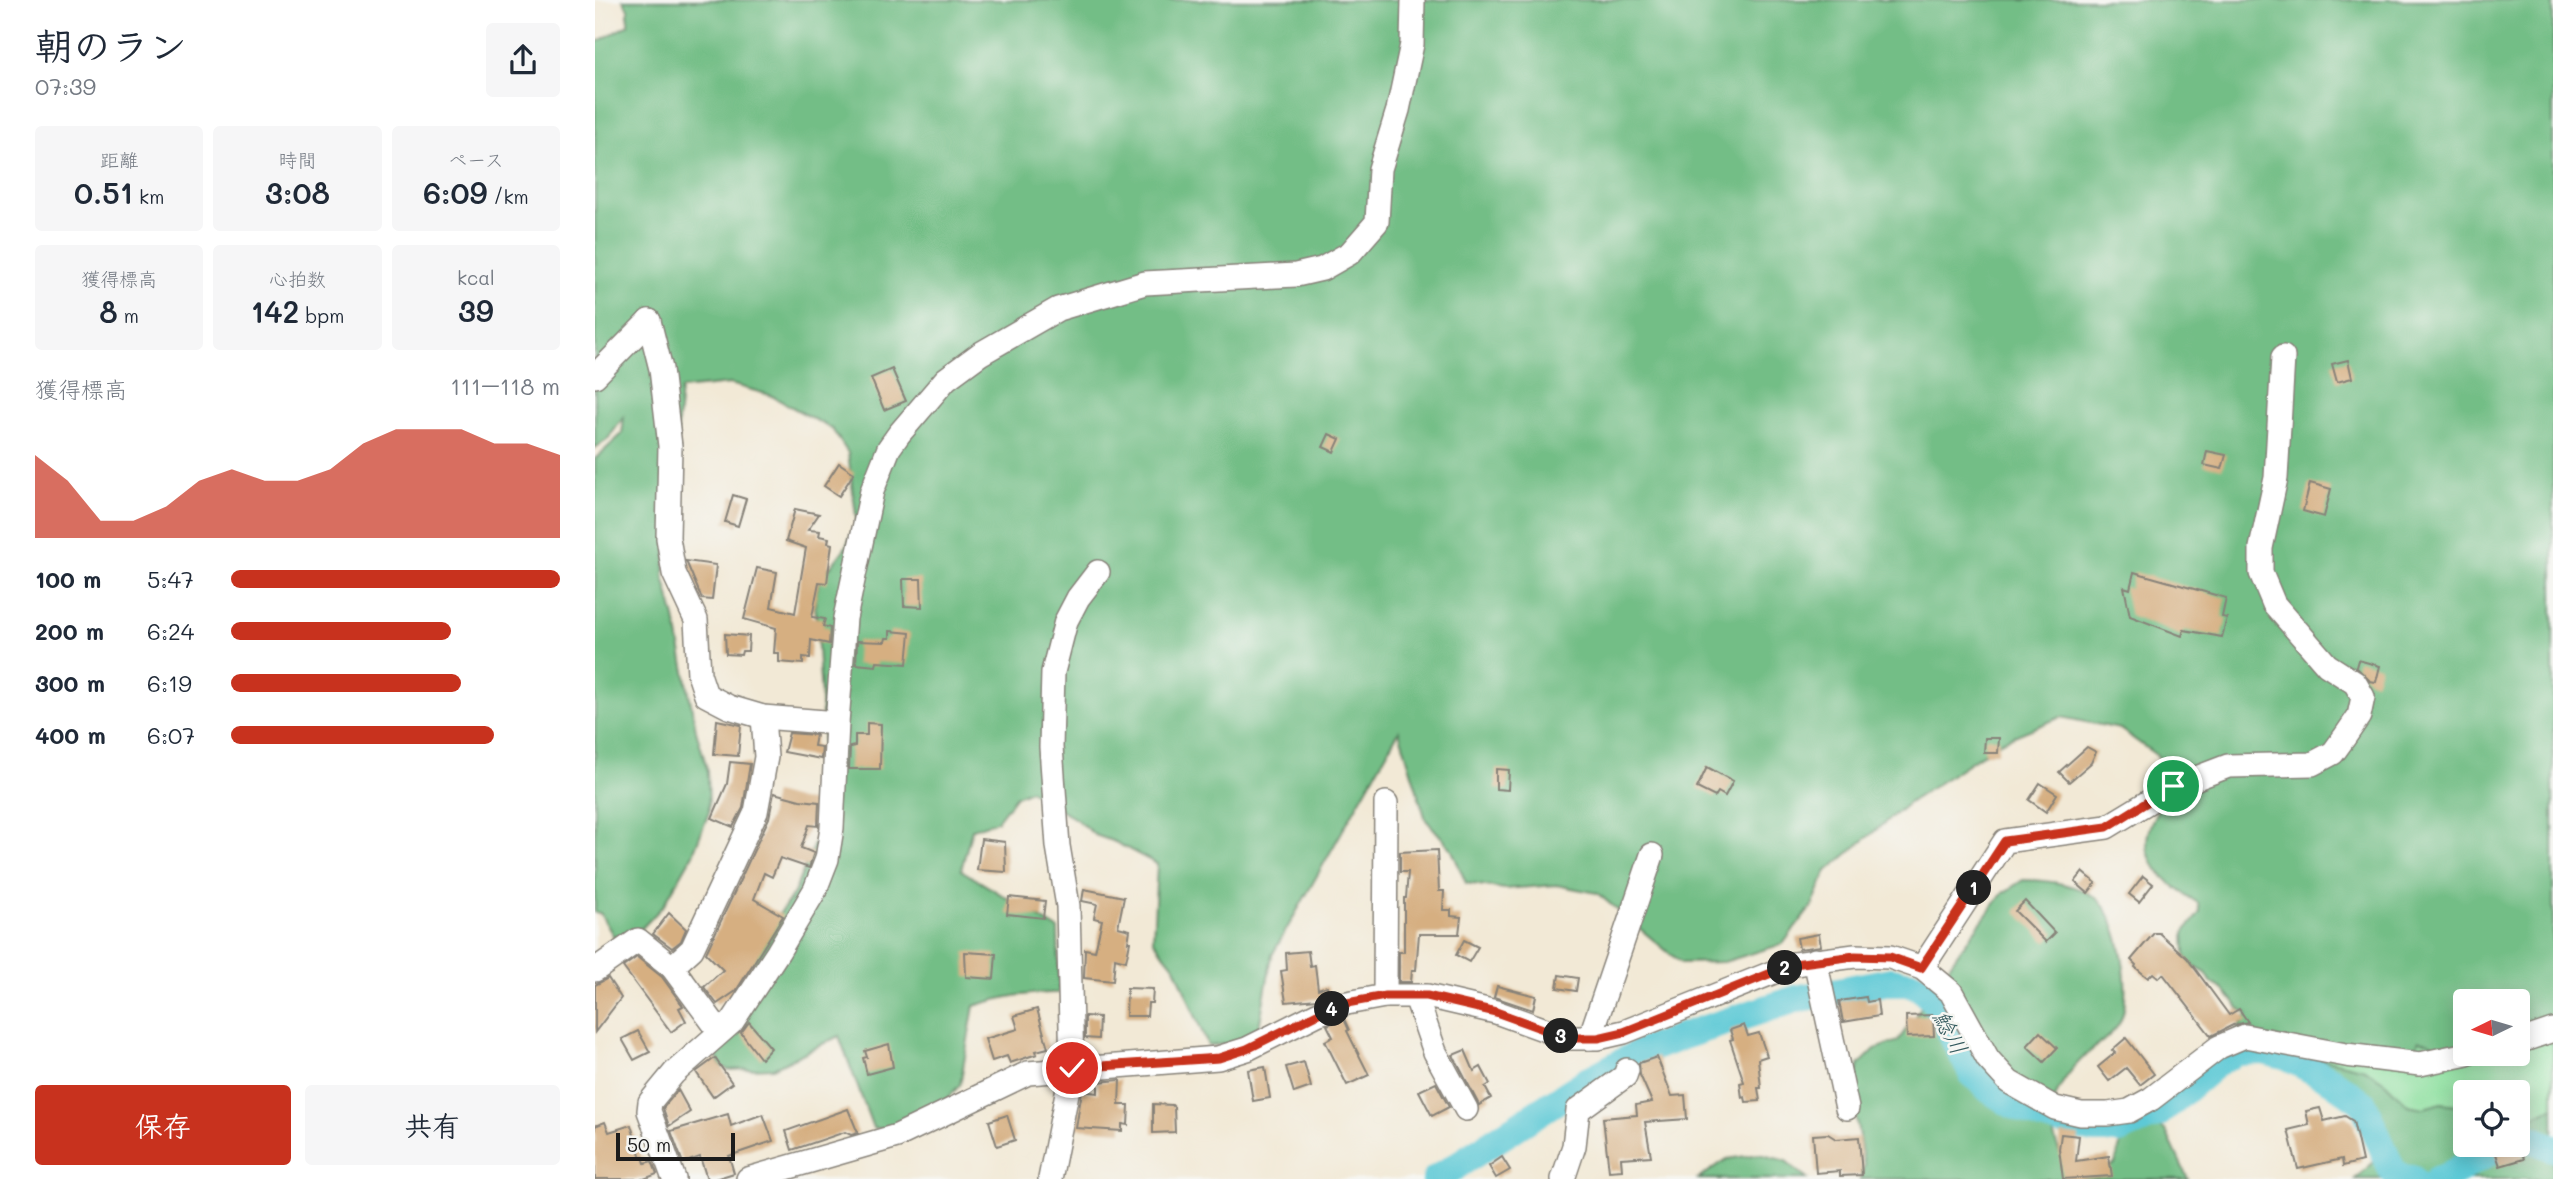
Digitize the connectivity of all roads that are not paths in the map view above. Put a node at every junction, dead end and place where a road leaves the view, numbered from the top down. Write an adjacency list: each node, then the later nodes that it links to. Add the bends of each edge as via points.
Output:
1 (1413, 0): 6 (street, via 1412,44 1380,169 1377,222 1350,253 1322,269 1296,275 1145,283 1058,309 946,379 899,434 872,491 862,530 845,618)
2 (2283, 357): 11 (street, via 2276,478 2261,573 2274,604 2327,665 2355,683 2363,696 2359,716 2333,753 2312,764 2228,766 2173,786 2107,827 2005,841)
3 (595, 376): 5 (street, via 649,321 661,369 670,446 670,550 674,573 696,620 699,674 706,695)
4 (1098, 572): 20 (street, via 1066,621 1053,672 1051,747 1058,846 1068,906)
5 (763, 717): 6 (street); 10 (street, via 766,757 756,813 692,949)
6 (837, 723): 16 (street, via 827,859 815,890 778,952)
7 (1386, 803): 13 (street)
8 (1652, 855): 18 (street)
9 (1815, 960): 11 (street, via 1890,957); 18 (street, via 1794,964 1624,1032); 22 (street)
10 (672, 967): 12 (street, via 638,940); 16 (street)
11 (1921, 968): 19 (street, via 1951,992 1988,1059 2009,1082 2055,1108 2081,1114 2129,1111 2218,1047 2245,1036 2420,1065)
12 (595, 970)
13 (1385, 996): 14 (street); 20 (street, via 1317,1014 1219,1058)
14 (1416, 997): 18 (street, via 1496,1012 1568,1038); 23 (street, via 1435,1052)
15 (2553, 1030): 17 (street)
16 (720, 1032): 24 (street, via 674,1073 650,1102 649,1111)
17 (2531, 1037)
18 (1590, 1038)
19 (2453, 1057)
20 (1072, 1068): 25 (street, via 1028,1073 897,1136); 26 (street)
21 (1627, 1070): 27 (street, via 1578,1110 1574,1146)
22 (1847, 1108)
23 (1466, 1109)
24 (674, 1179)
25 (748, 1179)
26 (1050, 1179)
27 (1563, 1179)

